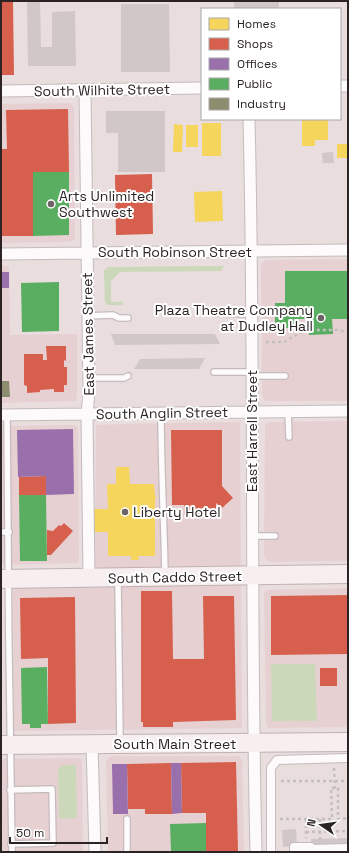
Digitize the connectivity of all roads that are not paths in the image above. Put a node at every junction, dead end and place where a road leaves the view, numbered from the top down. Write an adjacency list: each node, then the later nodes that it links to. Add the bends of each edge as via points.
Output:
1 (201, 88): 2 (street, South Wilhite Street)
2 (85, 90): 3 (street, South Wilhite Street); 7 (street, East James Street)
3 (1, 91)
4 (249, 120): 6 (street, East Harrell Street)
5 (348, 250): 6 (street, South Robinson Street)
6 (251, 252): 7 (street, South Robinson Street); 10 (street, East Harrell Street)
7 (87, 253): 8 (street, South Robinson Street); 11 (street, East James Street)
8 (1, 254)
9 (216, 314): 10 (lane)
10 (251, 314): 14 (street, East Harrell Street)
11 (87, 316): 12 (lane, via 113,315); 17 (street, East James Street)
12 (128, 318)
13 (214, 372): 14 (lane)
14 (252, 374): 16 (lane); 18 (street, East Harrell Street)
15 (128, 376): 17 (lane)
16 (285, 376)
17 (88, 378): 22 (street, East James Street)
18 (252, 411): 19 (street, South Anglin Street); 21 (street, South Anglin Street); 27 (street, East Harrell Street)
19 (288, 411): 20 (street, South Anglin Street); 24 (lane)
20 (348, 411)
21 (161, 412): 22 (street, South Anglin Street); 32 (lane)
22 (88, 414): 23 (street, South Anglin Street); 33 (street, East James Street)
23 (4, 415): 26 (lane)
24 (289, 437)
25 (1, 532): 26 (lane)
26 (8, 532): 34 (lane)
27 (252, 536): 28 (lane); 30 (street, East Harrell Street)
28 (275, 536)
29 (348, 574): 30 (main road, South Caddo Street)
30 (252, 576): 32 (main road, South Caddo Street); 36 (street, East Harrell Street)
31 (118, 577): 32 (main road, South Caddo Street); 33 (main road, South Caddo Street); 38 (lane)
32 (165, 577)
33 (89, 578): 34 (main road, South Caddo Street)
34 (5, 579): 39 (lane, via 8,596)
35 (348, 742): 36 (main road, South Main Street)
36 (253, 743): 38 (main road, South Main Street); 48 (street, East Harrell Street)
37 (92, 744): 38 (main road, South Main Street); 39 (main road, South Main Street); 46 (street)
38 (120, 744)
39 (5, 745): 41 (lane)
40 (348, 758): 49 (street, via 275,762 271,768)
41 (10, 790): 43 (lane); 43 (lane, via 52,789 53,843)
42 (127, 819): 47 (lane)
43 (11, 844): 45 (lane)
44 (348, 848): 50 (street, via 294,847)
45 (12, 852)
46 (96, 852)
47 (127, 852)
48 (256, 852)
49 (271, 852)
50 (294, 852)

